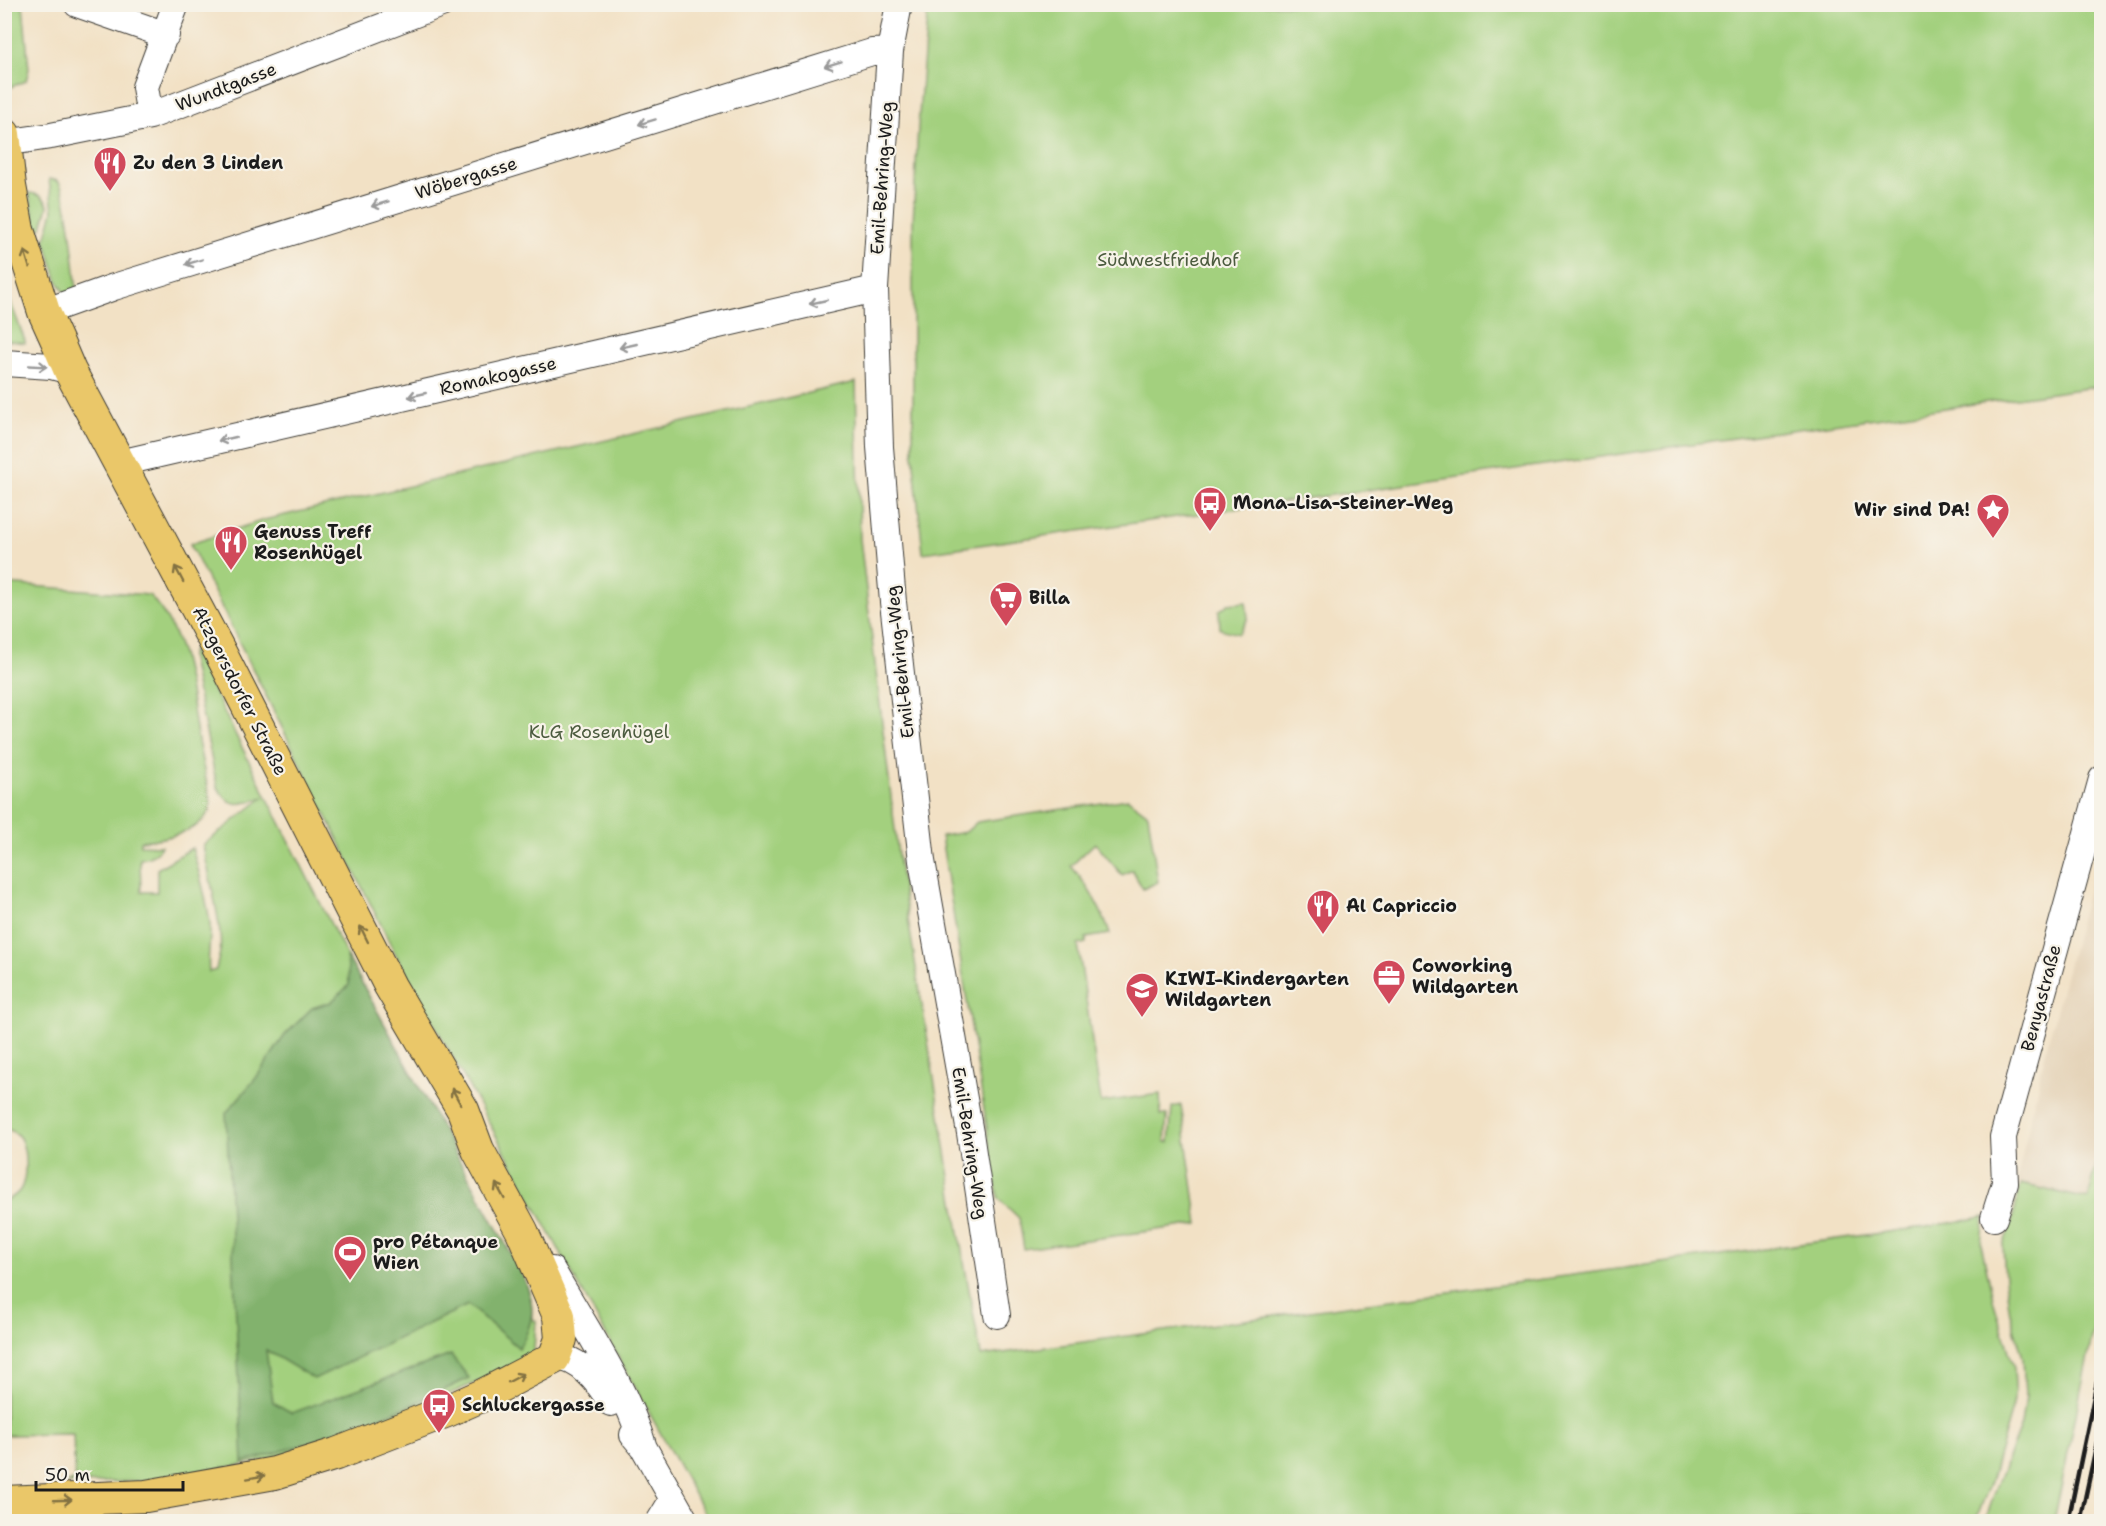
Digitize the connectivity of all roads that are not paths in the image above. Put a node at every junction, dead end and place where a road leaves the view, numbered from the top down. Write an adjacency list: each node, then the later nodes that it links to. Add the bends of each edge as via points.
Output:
1 (77, 4): 5 (street)
2 (176, 4): 5 (street)
3 (441, 4): 7 (street, Wundtgasse)
4 (899, 4): 6 (street, Emil-Behring-Weg)
5 (166, 35): 7 (street, via 145,87)
6 (890, 51): 9 (street, Emil-Behring-Weg); 10 (street, Wöbergasse, one-way to 10, via 872,52)
7 (150, 116): 8 (street, Wundtgasse, via 51,136)
8 (5, 140): 10 (main road, Atzgersdorfer Straße, one-way to 8, via 18,230)
9 (875, 289): 13 (street, Romakogasse, one-way to 13); 17 (street, Emil-Behring-Weg, via 880,447 922,861 970,1133)
10 (44, 312): 12 (main road, Atzgersdorfer Straße)
11 (4, 363): 12 (street, one-way to 12)
12 (70, 371): 13 (main road, Atzgersdorfer Straße)
13 (120, 463): 16 (main road, Atzgersdorfer Straße, one-way to 13, via 478,1150 457,1098 390,986)
14 (2102, 779): 15 (street, Benyastraße, via 2003,1137 2005,1183)
15 (1995, 1218)
16 (522, 1232): 18 (main road, Atzgersdorfer Straße, via 559,1316 561,1339); 19 (street, Atzgersdorfer Straße, via 539,1249 589,1332 635,1419)
17 (997, 1315)
18 (554, 1358): 19 (street, Atzgersdorfer Straße, via 565,1359 592,1376 624,1426); 21 (main road, one-way to 18, via 146,1496 275,1473 447,1411)
19 (644, 1448): 20 (street, Atzgersdorfer Straße)
20 (673, 1499): 22 (street); 23 (street, Atzgersdorfer Straße)
21 (4, 1502)
22 (658, 1521)
23 (686, 1521)

